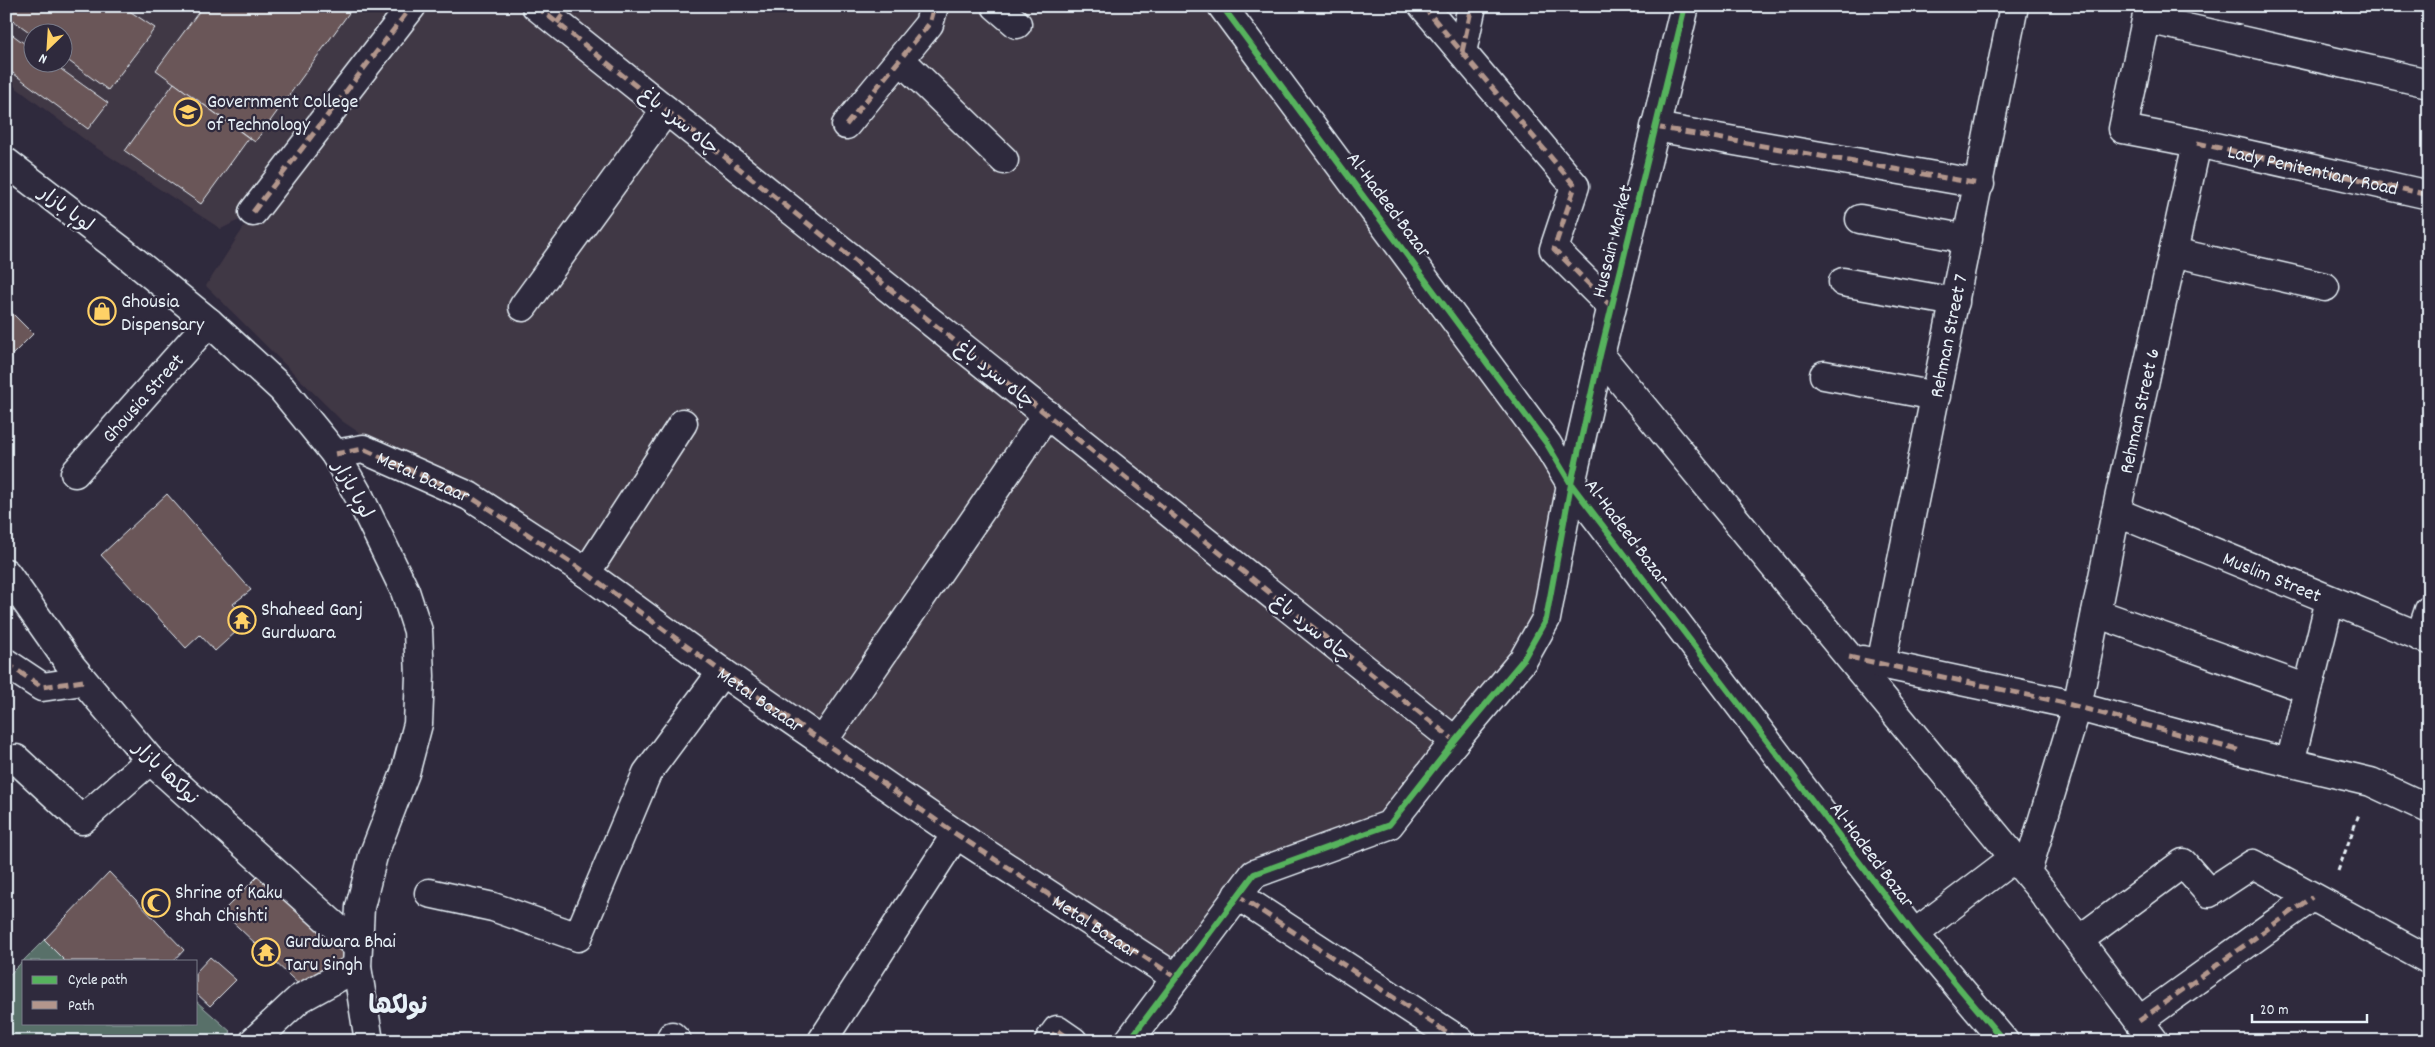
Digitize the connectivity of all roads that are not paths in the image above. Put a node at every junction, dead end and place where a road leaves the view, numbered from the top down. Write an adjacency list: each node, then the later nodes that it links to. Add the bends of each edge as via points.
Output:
1 (412, 6): 23 (street)
2 (934, 6): 13 (street, via 928,24)
3 (996, 6): 11 (street)
4 (1222, 6): 40 (street, Al-Hadeed Bazar, via 1548,444)
5 (1423, 6): 12 (street)
6 (1472, 6): 12 (street)
7 (1685, 6): 17 (street, Hussain Market)
8 (2014, 6): 21 (street, Rehman Street 7)
9 (554, 12): 15 (street, چاہ سرد باغ)
10 (2148, 13): 14 (street); 18 (street, via 2123,129)
11 (1017, 24)
12 (1462, 52): 30 (street, via 1575,186 1554,249)
13 (901, 60): 16 (street); 19 (street)
14 (2424, 82)
15 (666, 110): 31 (street); 36 (street, چاہ سرد باغ)
16 (846, 125)
17 (1656, 127): 21 (street); 30 (street, Hussain Market)
18 (2197, 143): 22 (street, Lady Penitentiary Road); 26 (street, Rehman Street 6)
19 (1004, 160)
20 (6, 162): 32 (street, لوہا بازار)
21 (1980, 184): 25 (street, Rehman Street 7)
22 (2429, 195)
23 (253, 212)
24 (1860, 219): 25 (street)
25 (1968, 239): 29 (street, Rehman Street 7)
26 (2173, 252): 28 (street); 41 (street, Rehman Street 6)
27 (1843, 282): 29 (street)
28 (2325, 286)
29 (1956, 302): 35 (street, Rehman Street 7)
30 (1611, 306): 33 (street, Hussain Market)
31 (523, 307)
32 (209, 322): 38 (street, لوہا بازار, via 282,388); 39 (street, Ghousia Street)
33 (1600, 355): 40 (street, Hussain Market); 48 (street)
34 (1824, 375): 35 (street)
35 (1936, 396): 50 (street, Rehman Street 7)
36 (1046, 414): 55 (street); 56 (street, چاہ سرد باغ)
37 (683, 423): 43 (street)
38 (335, 454): 43 (street, Metal Bazaar, via 363,449 469,496); 68 (street, لوہا بازار, via 405,591 418,631 420,667 418,724 405,773 373,856 360,908)
39 (75, 473)
40 (1572, 484): 56 (street, Hussain Market, via 1546,619 1523,660); 66 (street, Al-Hadeed Bazar)
41 (2116, 512): 44 (street, Muslim Street); 46 (street, Rehman Street 6)
42 (6, 572): 52 (street, نولکھا بازار)
43 (586, 574): 51 (street, Metal Bazaar)
44 (2330, 600): 47 (street, Muslim Street); 53 (street)
45 (2429, 610): 47 (street)
46 (2096, 613): 53 (street); 54 (street, Rehman Street 6)
47 (2424, 638)
48 (1849, 658): 50 (street); 62 (street)
49 (6, 663): 52 (street, via 42,687)
50 (1881, 664): 54 (street)
51 (722, 672): 55 (street, Metal Bazaar); 63 (street, via 647,773 578,937 493,907)
52 (83, 681): 58 (street, نولکھا بازار)
53 (2308, 689): 59 (street)
54 (2077, 707): 59 (street); 62 (street, Rehman Street 6)
55 (823, 741): 61 (street, Metal Bazaar)
56 (1455, 741): 64 (street, Hussain Market, via 1389,825 1254,874)
57 (16, 759): 58 (street, via 82,820)
58 (150, 760): 68 (street, نولکھا بازار)
59 (2290, 763): 60 (street, via 2371,782)
60 (2429, 809)
61 (956, 834): 70 (street, Metal Bazaar); 74 (street)
62 (2020, 865): 66 (street); 67 (street)
63 (430, 893)
64 (1237, 895): 70 (street, Hussain Market); 78 (street)
65 (2319, 901): 67 (street, via 2253,864 2209,893 2183,863); 69 (street); 71 (street)
66 (1914, 934): 79 (street, Al-Hadeed Bazar)
67 (2079, 940): 71 (street)
68 (357, 956): 72 (street, via 299,1000); 73 (street, لوہا بازار)
69 (2429, 960)
70 (1175, 977): 77 (street, Hussain Market)
71 (2147, 1031)
72 (254, 1041)
73 (370, 1041)
74 (822, 1041)
75 (1049, 1041): 76 (street, via 1057,1030)
76 (1073, 1041)
77 (1129, 1041)
78 (1460, 1041)
79 (2004, 1041)

